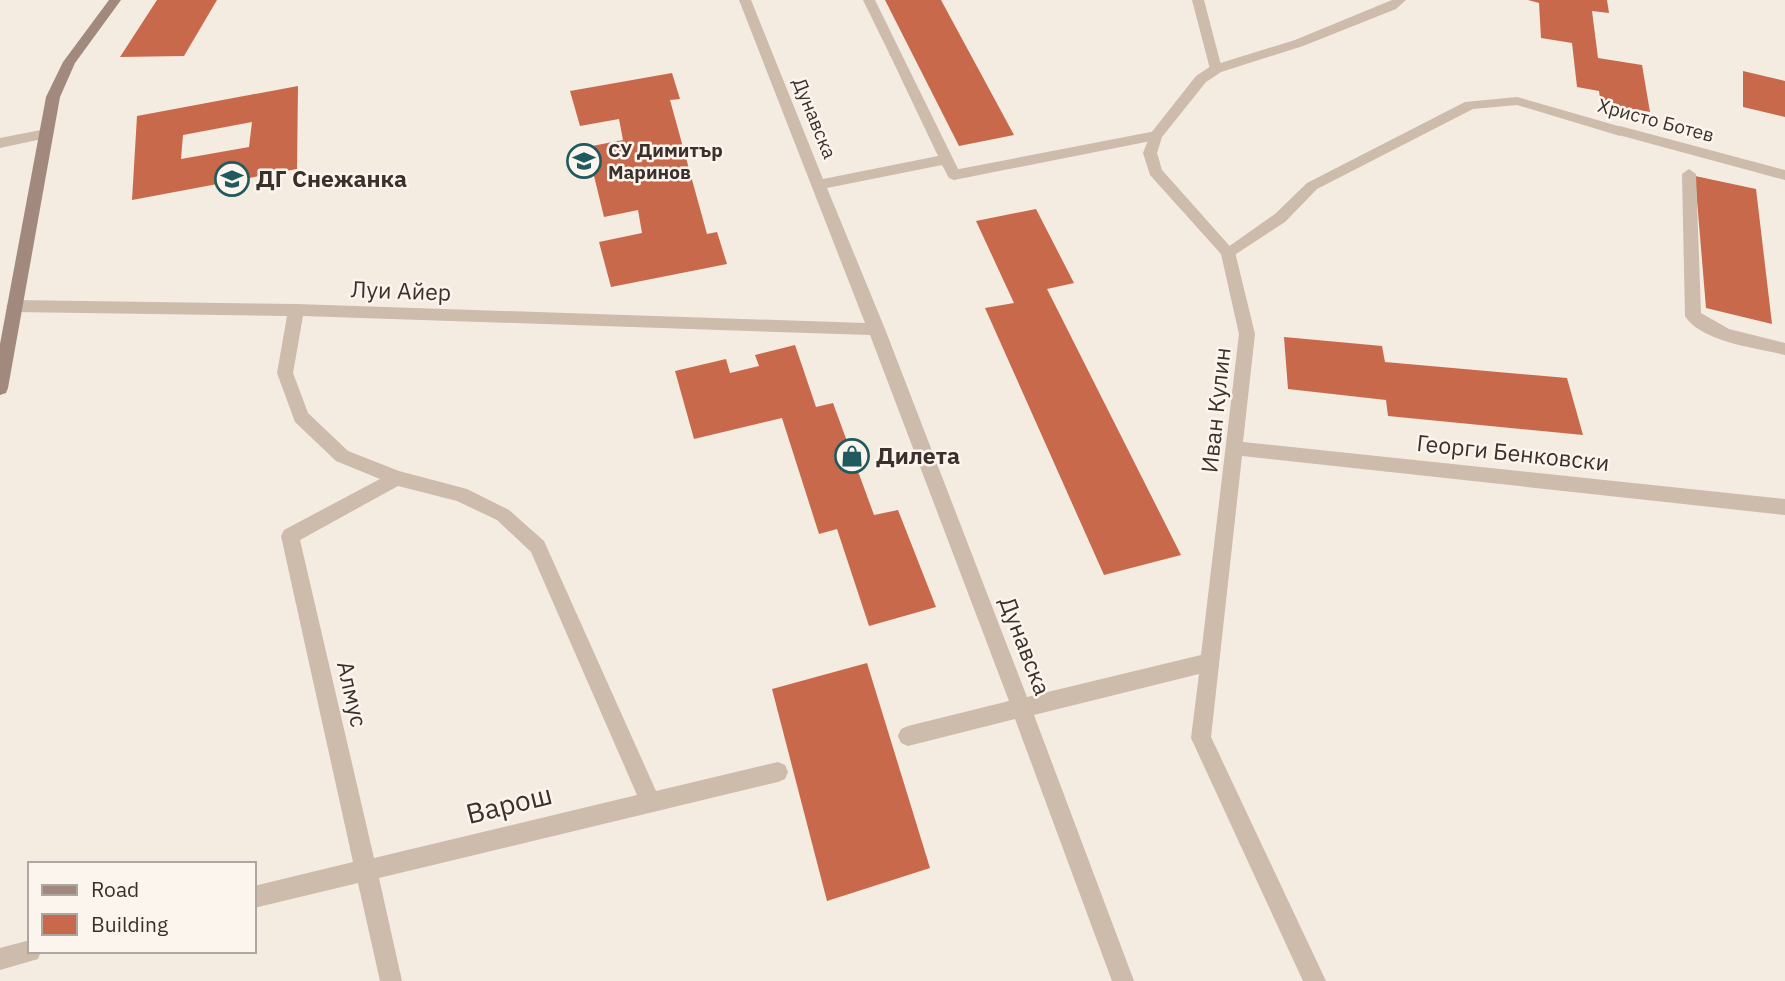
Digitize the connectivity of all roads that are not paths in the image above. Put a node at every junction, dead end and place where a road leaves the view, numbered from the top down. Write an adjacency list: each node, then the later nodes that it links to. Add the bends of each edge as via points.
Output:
1 (115, 0): 7 (street, via 69,62 53,97)
2 (745, 0): 13 (street, Дунавска)
3 (869, 0): 10 (street)
4 (1198, 0): 6 (street)
5 (1400, 0): 6 (street, via 1299,43)
6 (1216, 69): 8 (street, via 1201,79)
7 (47, 134): 9 (street); 15 (street)
8 (1156, 136): 10 (street, via 954,175); 14 (street, Иван Кулин, via 1150,153 1155,172)
9 (0, 143)
10 (946, 159): 13 (street)
11 (1689, 174): 18 (street, via 1693,316 1715,330)
12 (1785, 175): 14 (street, Христо Ботев, via 1517,101 1471,105 1312,186 1280,218)
13 (819, 185): 17 (street, Дунавска)
14 (1228, 252): 20 (street, Иван Кулин, via 1247,334)
15 (14, 306): 16 (street, Луи Айер); 19 (street)
16 (296, 310): 17 (street, Луи Айер); 21 (street, via 285,373 301,417 342,456)
17 (877, 329): 24 (street, Дунавска)
18 (1785, 349)
19 (0, 388)
20 (1235, 448): 22 (street, Георги Бенковски); 23 (street, Иван Кулин)
21 (397, 478): 27 (street, via 461,494 503,515 538,547); 28 (street, Алмус, via 290,536)
22 (1785, 507)
23 (1208, 662): 24 (street); 34 (street, Иван Кулин, via 1200,737)
24 (1022, 707): 25 (street); 33 (street, Дунавска)
25 (908, 736)
26 (778, 772): 27 (street, Варош)
27 (650, 801): 28 (street, Варош)
28 (367, 869): 29 (street, Варош); 32 (street, Алмус)
29 (256, 897)
30 (28, 951): 31 (street)
31 (0, 958)
32 (391, 981)
33 (1123, 981)
34 (1315, 981)

